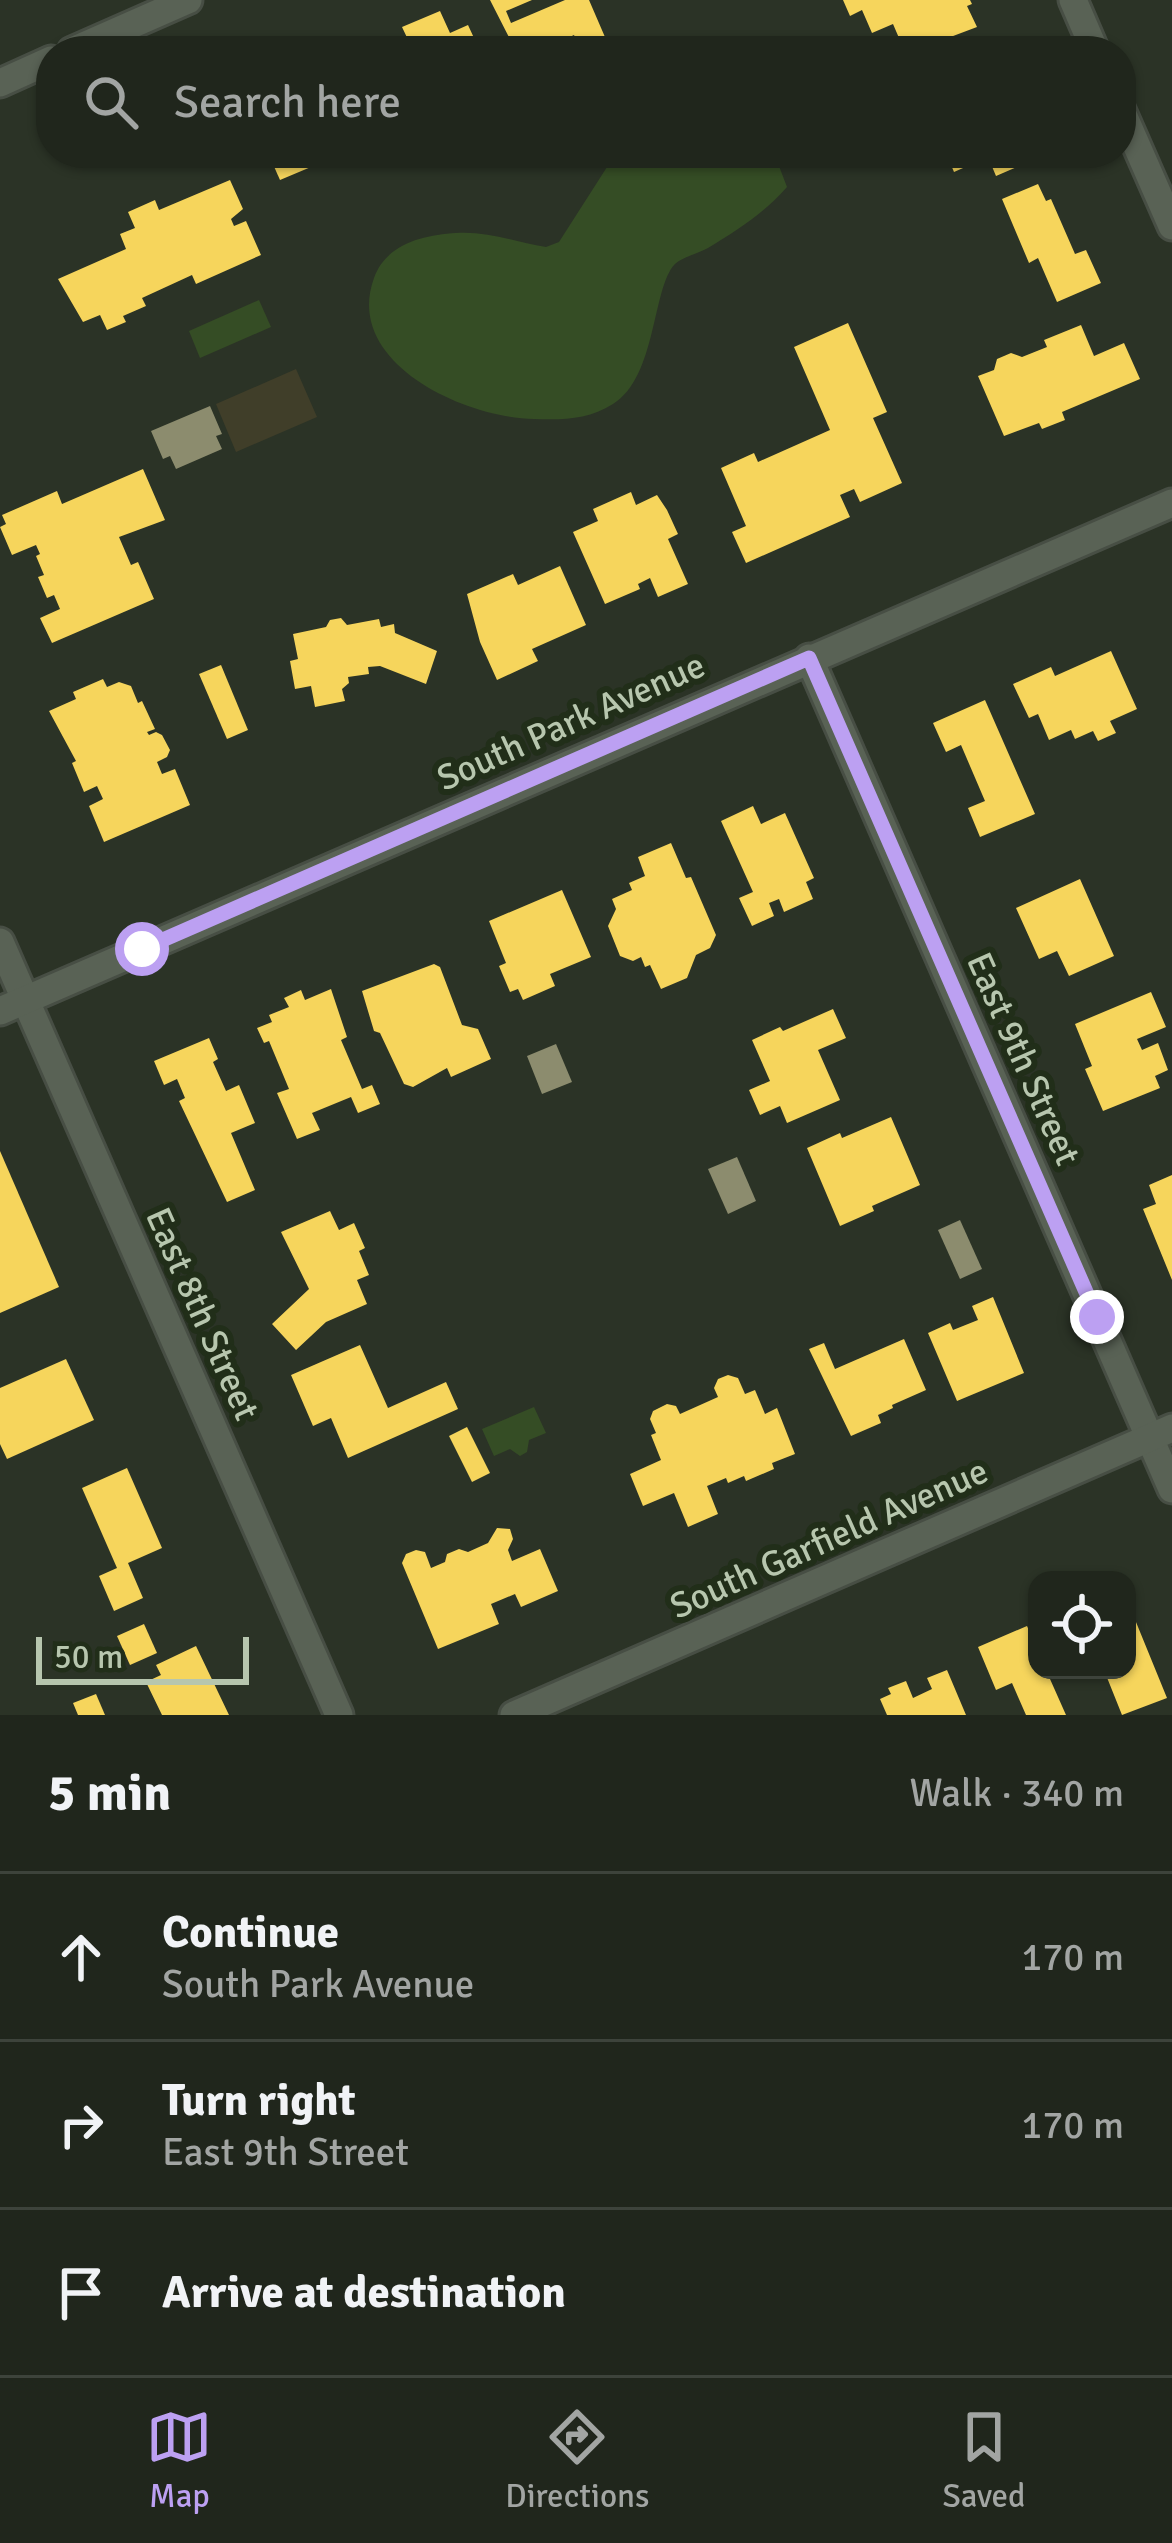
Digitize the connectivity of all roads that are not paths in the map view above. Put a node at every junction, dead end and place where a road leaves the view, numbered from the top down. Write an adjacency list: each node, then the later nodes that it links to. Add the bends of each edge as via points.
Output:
1 (188, 0): 3 (street)
2 (1073, 0): 4 (street)
3 (106, 36)
4 (1089, 36)
5 (36, 66): 6 (street)
6 (0, 82)
7 (1136, 144): 8 (street)
8 (1172, 226)
9 (1172, 503): 10 (street, South Park Avenue)
10 (809, 658): 12 (street, South Park Avenue); 13 (street, East 9th Street)
11 (0, 942): 12 (street, East 8th Street)
12 (13, 1005): 15 (street, East 8th Street)
13 (1161, 1433): 14 (street, East 9th Street); 16 (street, South Garfield Avenue)
14 (1172, 1489)
15 (339, 1715)
16 (514, 1715)

